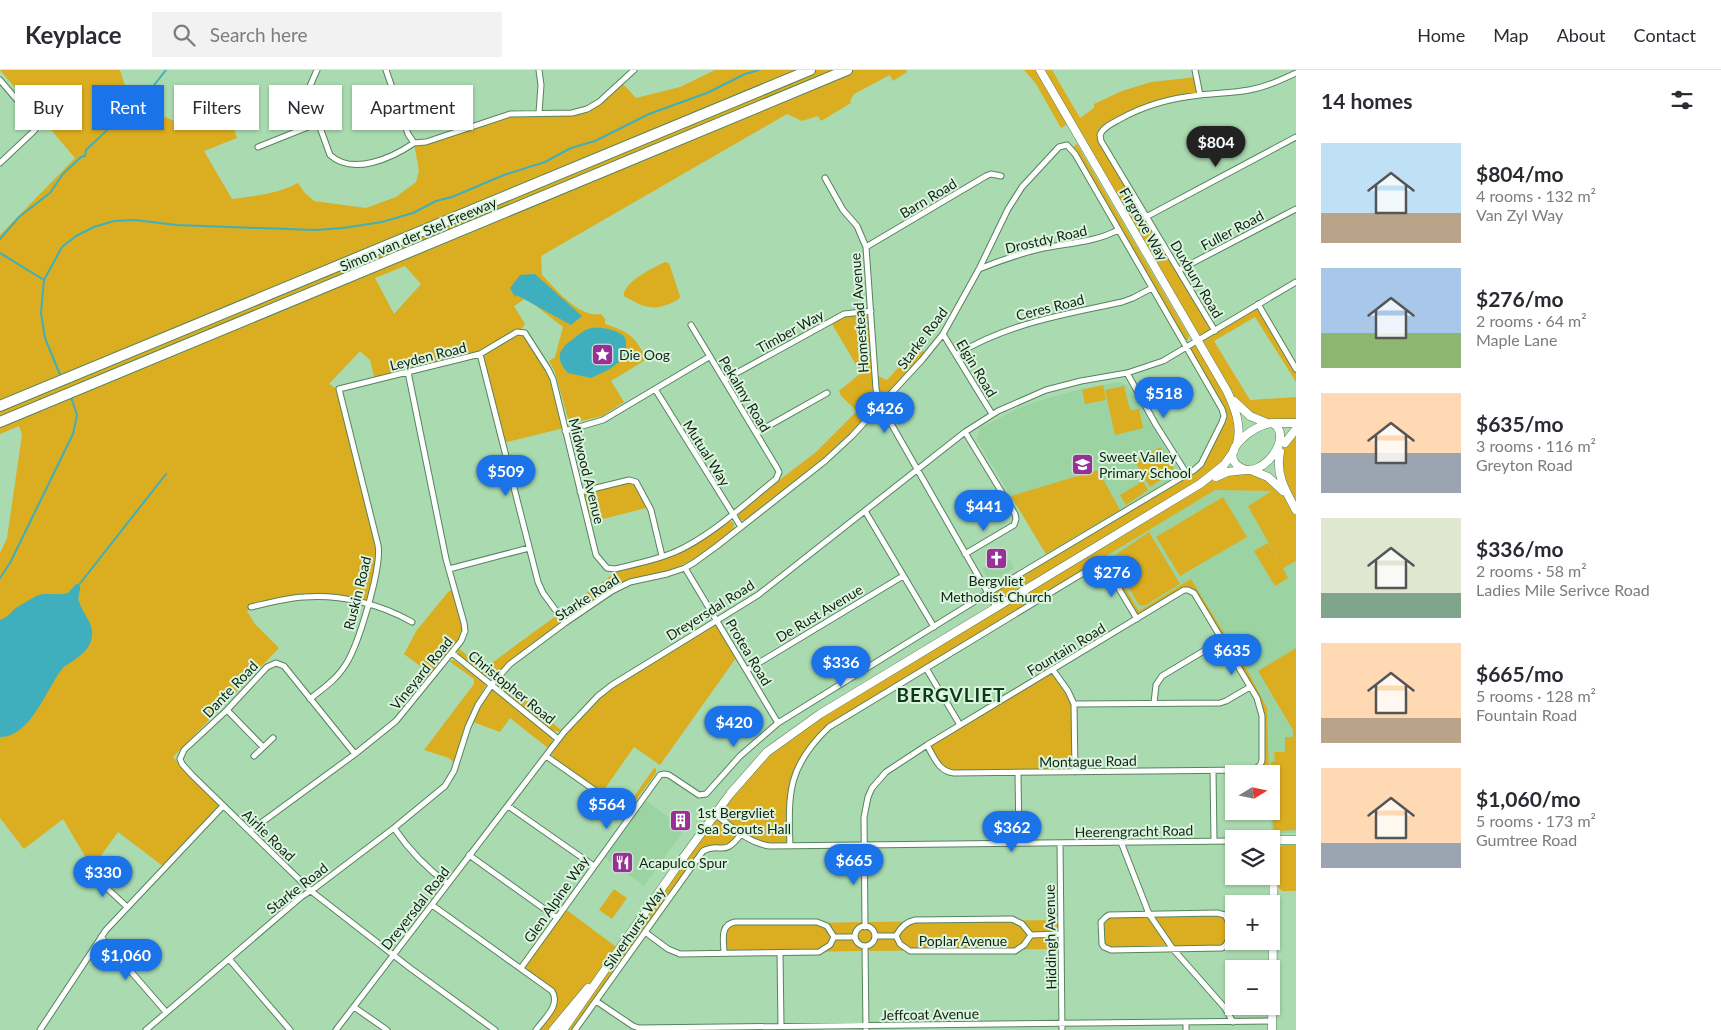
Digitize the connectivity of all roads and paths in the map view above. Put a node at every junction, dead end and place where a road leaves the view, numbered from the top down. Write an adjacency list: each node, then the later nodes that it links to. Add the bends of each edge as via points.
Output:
1 (317, 70): 11 (street)
2 (386, 70): 17 (street)
3 (539, 70): 13 (street)
4 (634, 70): 13 (street, via 587,109 572,113)
5 (810, 70): 49 (highway, Simon van der Stel Freeway)
6 (846, 70): 52 (highway, Simon van der Stel Freeway)
7 (1040, 70): 36 (main road, Firgrove Way)
8 (1195, 70): 12 (street)
9 (1296, 73): 12 (street, via 1256,88)
10 (0, 80): 19 (street, via 36,125 35,130)
11 (311, 85)
12 (1200, 95): 23 (street, Duxbury Road, via 1138,109 1103,129 1100,135)
13 (539, 113): 17 (street, via 504,115)
14 (300, 130): 18 (street)
15 (321, 130): 17 (street, via 330,155 360,166)
16 (1296, 137): 23 (street)
17 (414, 144)
18 (258, 147)
19 (0, 163)
20 (1001, 176): 25 (street, Barn Road, via 986,176)
21 (825, 178): 25 (street, Homestead Avenue, via 843,210 857,226)
22 (1296, 209): 27 (street, Fuller Road)
23 (1146, 216): 27 (street, Duxbury Road)
24 (1118, 230): 26 (street, Drostdy Road, via 1108,236 1039,249); 26 (street, Starke Road, via 1072,149 1067,145 1059,147 1022,187); 29 (street)
25 (866, 247): 31 (street, Homestead Avenue)
26 (979, 269): 35 (street, Starke Road)
27 (1179, 270): 33 (street, Duxbury Road)
28 (1296, 282): 30 (street, Dreyersdal Road)
29 (1152, 288): 37 (street); 39 (street, Ceres Road, via 1122,302 1008,329)
30 (1258, 304): 33 (street, Dreyersdal Road); 41 (street)
31 (871, 310): 44 (street, Timber Way, via 844,314); 50 (street, Homestead Avenue, via 876,389)
32 (692, 325): 40 (street, Pekalmy Road)
33 (1215, 331): 36 (street, Dreyersdal Road)
34 (518, 332): 38 (street, Leyden Road); 56 (street, Midwood Avenue, via 527,335 551,375)
35 (943, 334): 39 (street, Elgin Road); 50 (street, Starke Road)
36 (1198, 341): 37 (street, Dreyersdal Road); 47 (main road, Firgrove Way)
37 (1187, 348): 43 (street, Dreyersdal Road, via 1163,361); 63 (street, via 1224,418 1201,464)
38 (480, 354): 42 (street, Leyden Road); 71 (street)
39 (956, 354): 51 (street, Elgin Road)
40 (709, 357): 44 (street, Pekalmy Road); 45 (street)
41 (1296, 369)
42 (408, 372): 46 (street, Leyden Road); 75 (street, Vineyard Road)
43 (1127, 373): 51 (street, Dreyersdal Road, via 1046,390); 63 (street)
44 (724, 380): 58 (street, Pekalmy Road)
45 (655, 389): 56 (street, via 603,420); 69 (street, Mutual Way)
46 (339, 390): 78 (street, Ruskin Road, via 378,548 378,563)
47 (1227, 391): 53 (main road, Firgrove Way, via 1246,413); 60 (main road, Firgrove Way, via 1238,422)
48 (827, 393): 58 (street)
49 (0, 406)
50 (881, 406): 61 (street, Homestead Avenue); 70 (street, Starke Road, via 825,461)
51 (992, 414): 57 (street, Dreyersdal Road)
52 (0, 422)
53 (1270, 423): 54 (main road); 59 (main road, via 1283,430); 60 (main road, via 1250,431)
54 (1296, 423)
55 (1296, 430): 59 (main road)
56 (565, 431): 65 (street, Midwood Avenue)
57 (965, 432): 61 (street, Dreyersdal Road); 72 (street, via 1016,519 1014,525)
58 (756, 433): 69 (street, Pekalmy Road, via 777,468 778,476)
59 (1282, 447): 62 (main road, via 1270,462); 66 (main road, via 1279,473)
60 (1235, 448): 62 (main road, via 1236,463); 64 (main road, via 1224,465)
61 (917, 470): 68 (street, Dreyersdal Road); 72 (street, Homestead Avenue)
62 (1248, 470): 64 (main road, via 1227,472); 66 (main road, via 1271,479)
63 (1187, 474): 77 (street)
64 (1200, 484): 79 (main road)
65 (580, 492): 73 (street, via 629,480 636,482 651,510); 73 (street, Midwood Avenue, via 596,555 607,568 615,569)
66 (1288, 496): 67 (main road)
67 (1296, 510)
68 (865, 511): 76 (street); 82 (street, Dreyersdal Road, via 758,595)
69 (732, 514): 70 (street, Mutual Way); 73 (street, via 687,546)
70 (741, 527): 74 (street, Starke Road)
71 (529, 548): 75 (street); 84 (street, via 540,588)
72 (965, 554): 77 (street, Homestead Avenue)
73 (662, 556)
74 (685, 568): 82 (street, Protea Road); 84 (street, Starke Road, via 625,584)
75 (448, 569): 87 (street, Vineyard Road, via 465,628)
76 (903, 576): 85 (street); 89 (street, De Rust Avenue)
77 (988, 594): 79 (street, Homestead Avenue); 85 (street)
78 (368, 604): 80 (street, via 310,596); 83 (street); 93 (street, Ruskin Road, via 348,662)
79 (996, 607): 112 (main road, via 783,740 745,775)
80 (251, 608)
81 (1137, 619): 86 (street, Fountain Road, via 1184,590 1191,590); 88 (street, via 1102,563); 90 (street, Fountain Road)
82 (717, 620): 89 (street, Protea Road); 100 (street, Dreyersdal Road, via 612,684 579,714)
83 (412, 622)
84 (565, 623): 91 (street, Starke Road, via 510,664)
85 (934, 627): 97 (street)
86 (1222, 640): 92 (street); 94 (street, via 1162,676 1156,684)
87 (452, 653): 91 (street, Christopher Road); 103 (street, Vineyard Road, via 396,721)
88 (926, 668): 98 (street); 125 (street, via 829,727 806,751 790,789)
89 (747, 670): 97 (street, Protea Road)
90 (1053, 670): 95 (street); 98 (street, Fountain Road)
91 (492, 684): 100 (street, Christopher Road); 114 (street, Starke Road, via 470,721 449,780)
92 (1250, 687): 94 (street, via 1220,703); 107 (street, Montague Road, via 1262,716 1261,764 1251,770)
93 (310, 699): 96 (street, Dante Road, via 282,664 276,663 267,667); 103 (street, Dante Road)
94 (1154, 703): 95 (street)
95 (1074, 704): 108 (street)
96 (227, 710): 102 (street); 106 (street, Dante Road)
97 (778, 723): 113 (street, Glen Alpine Way, via 740,756 706,794 696,794 664,774 657,776)
98 (960, 725): 101 (street, Fountain Road)
99 (273, 738): 102 (street)
100 (558, 739): 105 (street, Dreyersdal Road)
101 (927, 745): 109 (street, Montague Road, via 940,767 949,773); 124 (street, Fountain Road, via 886,772 872,788 865,807)
102 (263, 747): 104 (street)
103 (355, 754): 115 (street, Vineyard Road)
104 (254, 756)
105 (546, 756): 111 (street, Dreyersdal Road); 113 (street)
106 (180, 757): 110 (street, Airlie Road, via 183,765)
107 (1213, 771): 108 (street, Montague Road); 119 (street)
108 (1074, 772): 109 (street, Montague Road)
109 (1018, 773): 122 (street)
110 (223, 806): 115 (street, Airlie Road); 133 (street)
111 (508, 806): 126 (street, Dreyersdal Road); 127 (street)
112 (714, 814): 116 (street, Heerengracht Road); 152 (main road)
113 (630, 815): 127 (street, Glen Alpine Way)
114 (394, 828): 129 (street, via 422,863); 131 (street, Starke Road)
115 (250, 832): 131 (street, Airlie Road)
116 (742, 834): 125 (street, Heerengracht Road, via 760,845); 137 (street, Silverhurst Way, via 729,848 703,851)
117 (1280, 840): 118 (main road)
118 (1296, 840)
119 (1214, 841): 120 (street, Heerengracht Road); 121 (street, Heerengracht Road)
120 (1225, 841)
121 (1121, 842): 123 (street, Heerengracht Road); 134 (street)
122 (1019, 843): 123 (street, Heerengracht Road); 124 (street, Heerengracht Road)
123 (1060, 843): 138 (street, Hiddingh Avenue)
124 (864, 845): 125 (street, Heerengracht Road); 136 (street, Fountain Road)
125 (790, 846)
126 (469, 855): 129 (street, Dreyersdal Road); 135 (street)
127 (594, 866): 135 (street, Glen Alpine Way)
128 (93, 875): 133 (street)
129 (448, 884): 132 (street, Dreyersdal Road)
130 (1272, 885): 156 (main road)
131 (310, 891): 149 (street, Airlie Road); 150 (street, Starke Road)
132 (432, 905): 149 (street, Dreyersdal Road); 151 (street)
133 (127, 907): 142 (street)
134 (1149, 914): 146 (street); 146 (street, via 1106,917 1100,927 1104,947 1111,950); 146 (street, via 1216,913 1228,918 1229,942 1226,946)
135 (557, 918): 151 (street, Glen Alpine Way)
136 (865, 927): 140 (street, via 872,929); 144 (street, via 857,931)
137 (645, 932): 147 (street, via 680,954); 153 (street, Silverhurst Way)
138 (1061, 934): 139 (street); 161 (street, Hiddingh Avenue)
139 (1031, 935): 141 (street, Poplar Avenue, via 1022,924 1012,919 908,921); 141 (street, Poplar Avenue, via 1015,951 917,952 907,950)
140 (875, 936): 141 (street); 145 (street, via 872,944)
141 (896, 936)
142 (101, 937): 155 (street); 163 (street)
143 (834, 937): 144 (street); 147 (street, via 827,926 817,922 735,922 724,928); 148 (street, via 830,945 819,952)
144 (855, 937): 145 (street)
145 (865, 946): 162 (street)
146 (1173, 949): 158 (street, via 1220,1002)
147 (724, 953): 148 (street)
148 (780, 953): 159 (street)
149 (394, 954): 154 (street, Dreyersdal Road); 168 (street, Airlie Road)
150 (229, 959): 155 (street, Starke Road); 165 (street)
151 (521, 968): 169 (street, via 552,991 556,998 554,1006)
152 (600, 976): 170 (main road); 171 (main road)
153 (596, 1000): 159 (street, Jeffcoat Avenue, via 639,1028); 172 (street, Silverhurst Way)
154 (354, 1007): 166 (street, Dreyersdal Road); 167 (street)
155 (166, 1012): 164 (street, Starke Road)
156 (1272, 1021): 158 (street, Jeffcoat Avenue); 174 (main road)
157 (1186, 1022): 158 (street, Jeffcoat Avenue); 161 (street, Jeffcoat Avenue); 173 (street)
158 (1233, 1022)
159 (781, 1026): 162 (street, Jeffcoat Avenue)
160 (965, 1027): 161 (street, Jeffcoat Avenue); 162 (street, Jeffcoat Avenue)
161 (1062, 1027)
162 (866, 1028)
163 (40, 1030)
164 (146, 1030)
165 (290, 1030)
166 (336, 1030)
167 (387, 1030)
168 (495, 1030)
169 (536, 1030)
170 (553, 1030)
171 (563, 1030)
172 (575, 1030)
173 (1186, 1030)
174 (1272, 1030)

